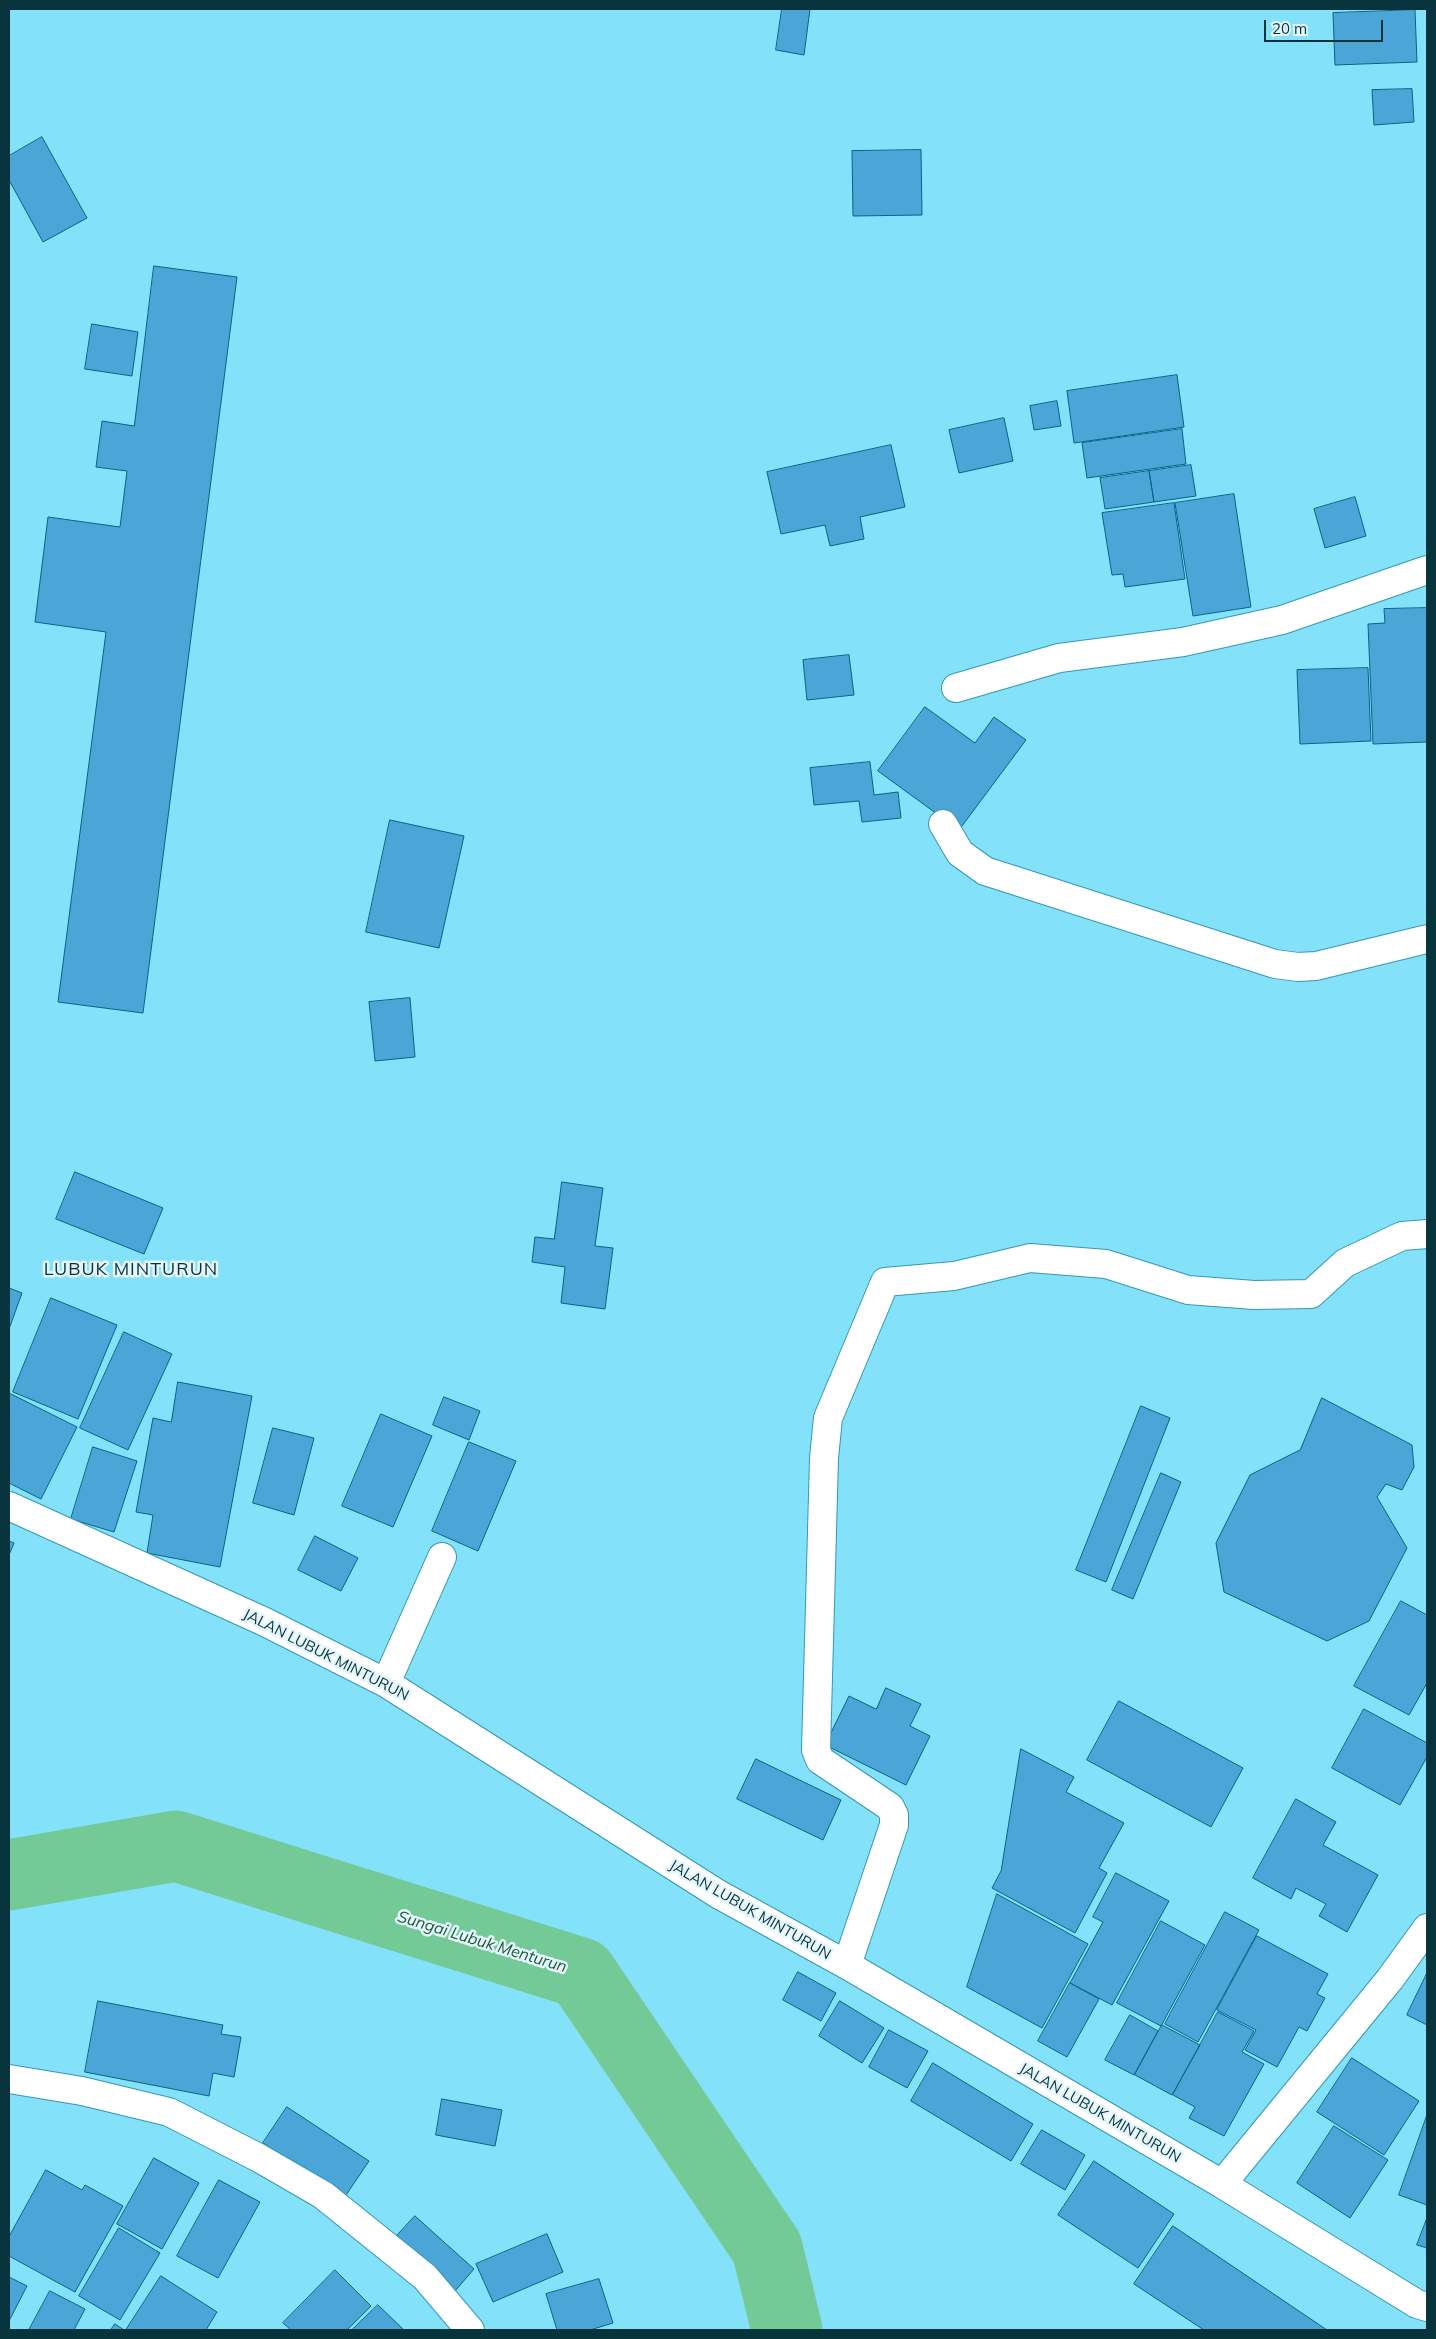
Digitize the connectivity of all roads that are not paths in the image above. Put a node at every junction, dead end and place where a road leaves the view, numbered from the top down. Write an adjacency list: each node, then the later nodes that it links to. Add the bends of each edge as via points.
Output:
1 (1427, 570): 2 (street, via 1282,620 1183,642 1059,658)
2 (956, 688)
3 (943, 824): 4 (street, via 960,854 985,871 1275,964 1316,966)
4 (1427, 939)
5 (1427, 1234): 10 (street, via 1402,1236 1345,1263 1311,1294 1254,1295 1188,1290 1106,1264 1030,1258 954,1276 885,1282 828,1418 824,1458 816,1750 820,1760 890,1807 894,1816 894,1825)
6 (9, 1506): 8 (street, JALAN LUBUK MINTURUN, via 265,1622)
7 (442, 1557): 8 (street)
8 (386, 1683): 10 (street, JALAN LUBUK MINTURUN, via 718,1894)
9 (1427, 1928): 12 (street, via 1390,1979)
10 (847, 1965): 12 (street, JALAN LUBUK MINTURUN)
11 (9, 2079): 14 (street, via 82,2091 169,2112 259,2158 323,2195 425,2277)
12 (1222, 2184): 13 (street, JALAN LUBUK MINTURUN, via 1417,2304)
13 (1427, 2307)
14 (470, 2330)

